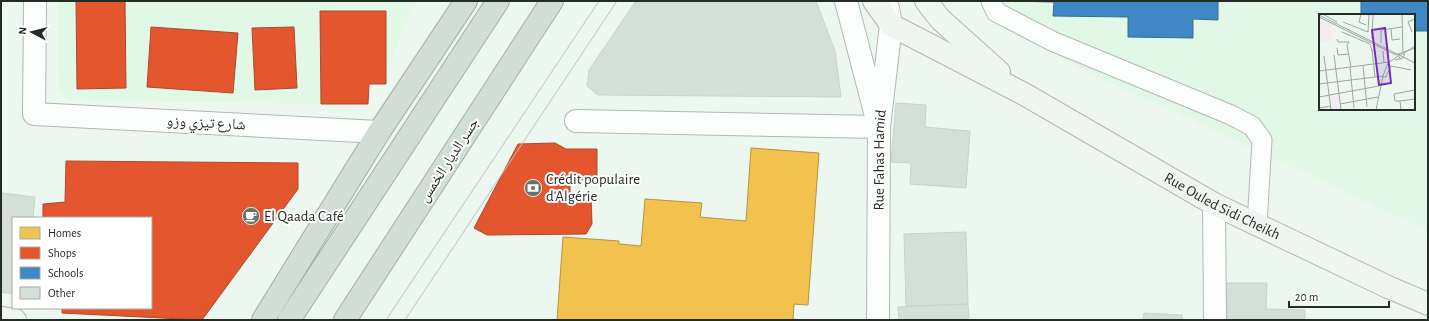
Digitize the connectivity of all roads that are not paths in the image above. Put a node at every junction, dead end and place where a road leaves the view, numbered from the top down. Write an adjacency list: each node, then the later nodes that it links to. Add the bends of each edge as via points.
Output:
1 (34, 1): 14 (street, شارع تيزي وزو, via 34,114)
2 (466, 1): 14 (highway)
3 (498, 1): 18 (highway)
4 (552, 1): 22 (highway, جسر الديار الخمس)
5 (846, 1): 13 (street)
6 (874, 1): 10 (main road, Rue Ouled Sidi Cheikh)
7 (887, 1): 10 (street, Rue Fahas Hamid)
8 (926, 1): 11 (main road, Rue Ouled Sidi Cheikh, via 940,19)
9 (991, 1): 16 (lane, via 996,12 1052,41 1252,126 1262,140)
10 (891, 25): 11 (main road, Rue Ouled Sidi Cheikh); 13 (street, Rue Fahas Hamid)
11 (1024, 94): 15 (main road, Rue Ouled Sidi Cheikh)
12 (576, 121): 13 (street)
13 (879, 127): 23 (street, Rue Fahas Hamid)
14 (379, 132): 21 (highway)
15 (1214, 204): 16 (main road, Rue Ouled Sidi Cheikh); 24 (street)
16 (1256, 225): 17 (main road, Rue Ouled Sidi Cheikh)
17 (1428, 304)
18 (292, 315)
19 (1, 318): 20 (main road)
20 (15, 320)
21 (264, 320)
22 (345, 320)
23 (878, 320)
24 (1215, 320)

